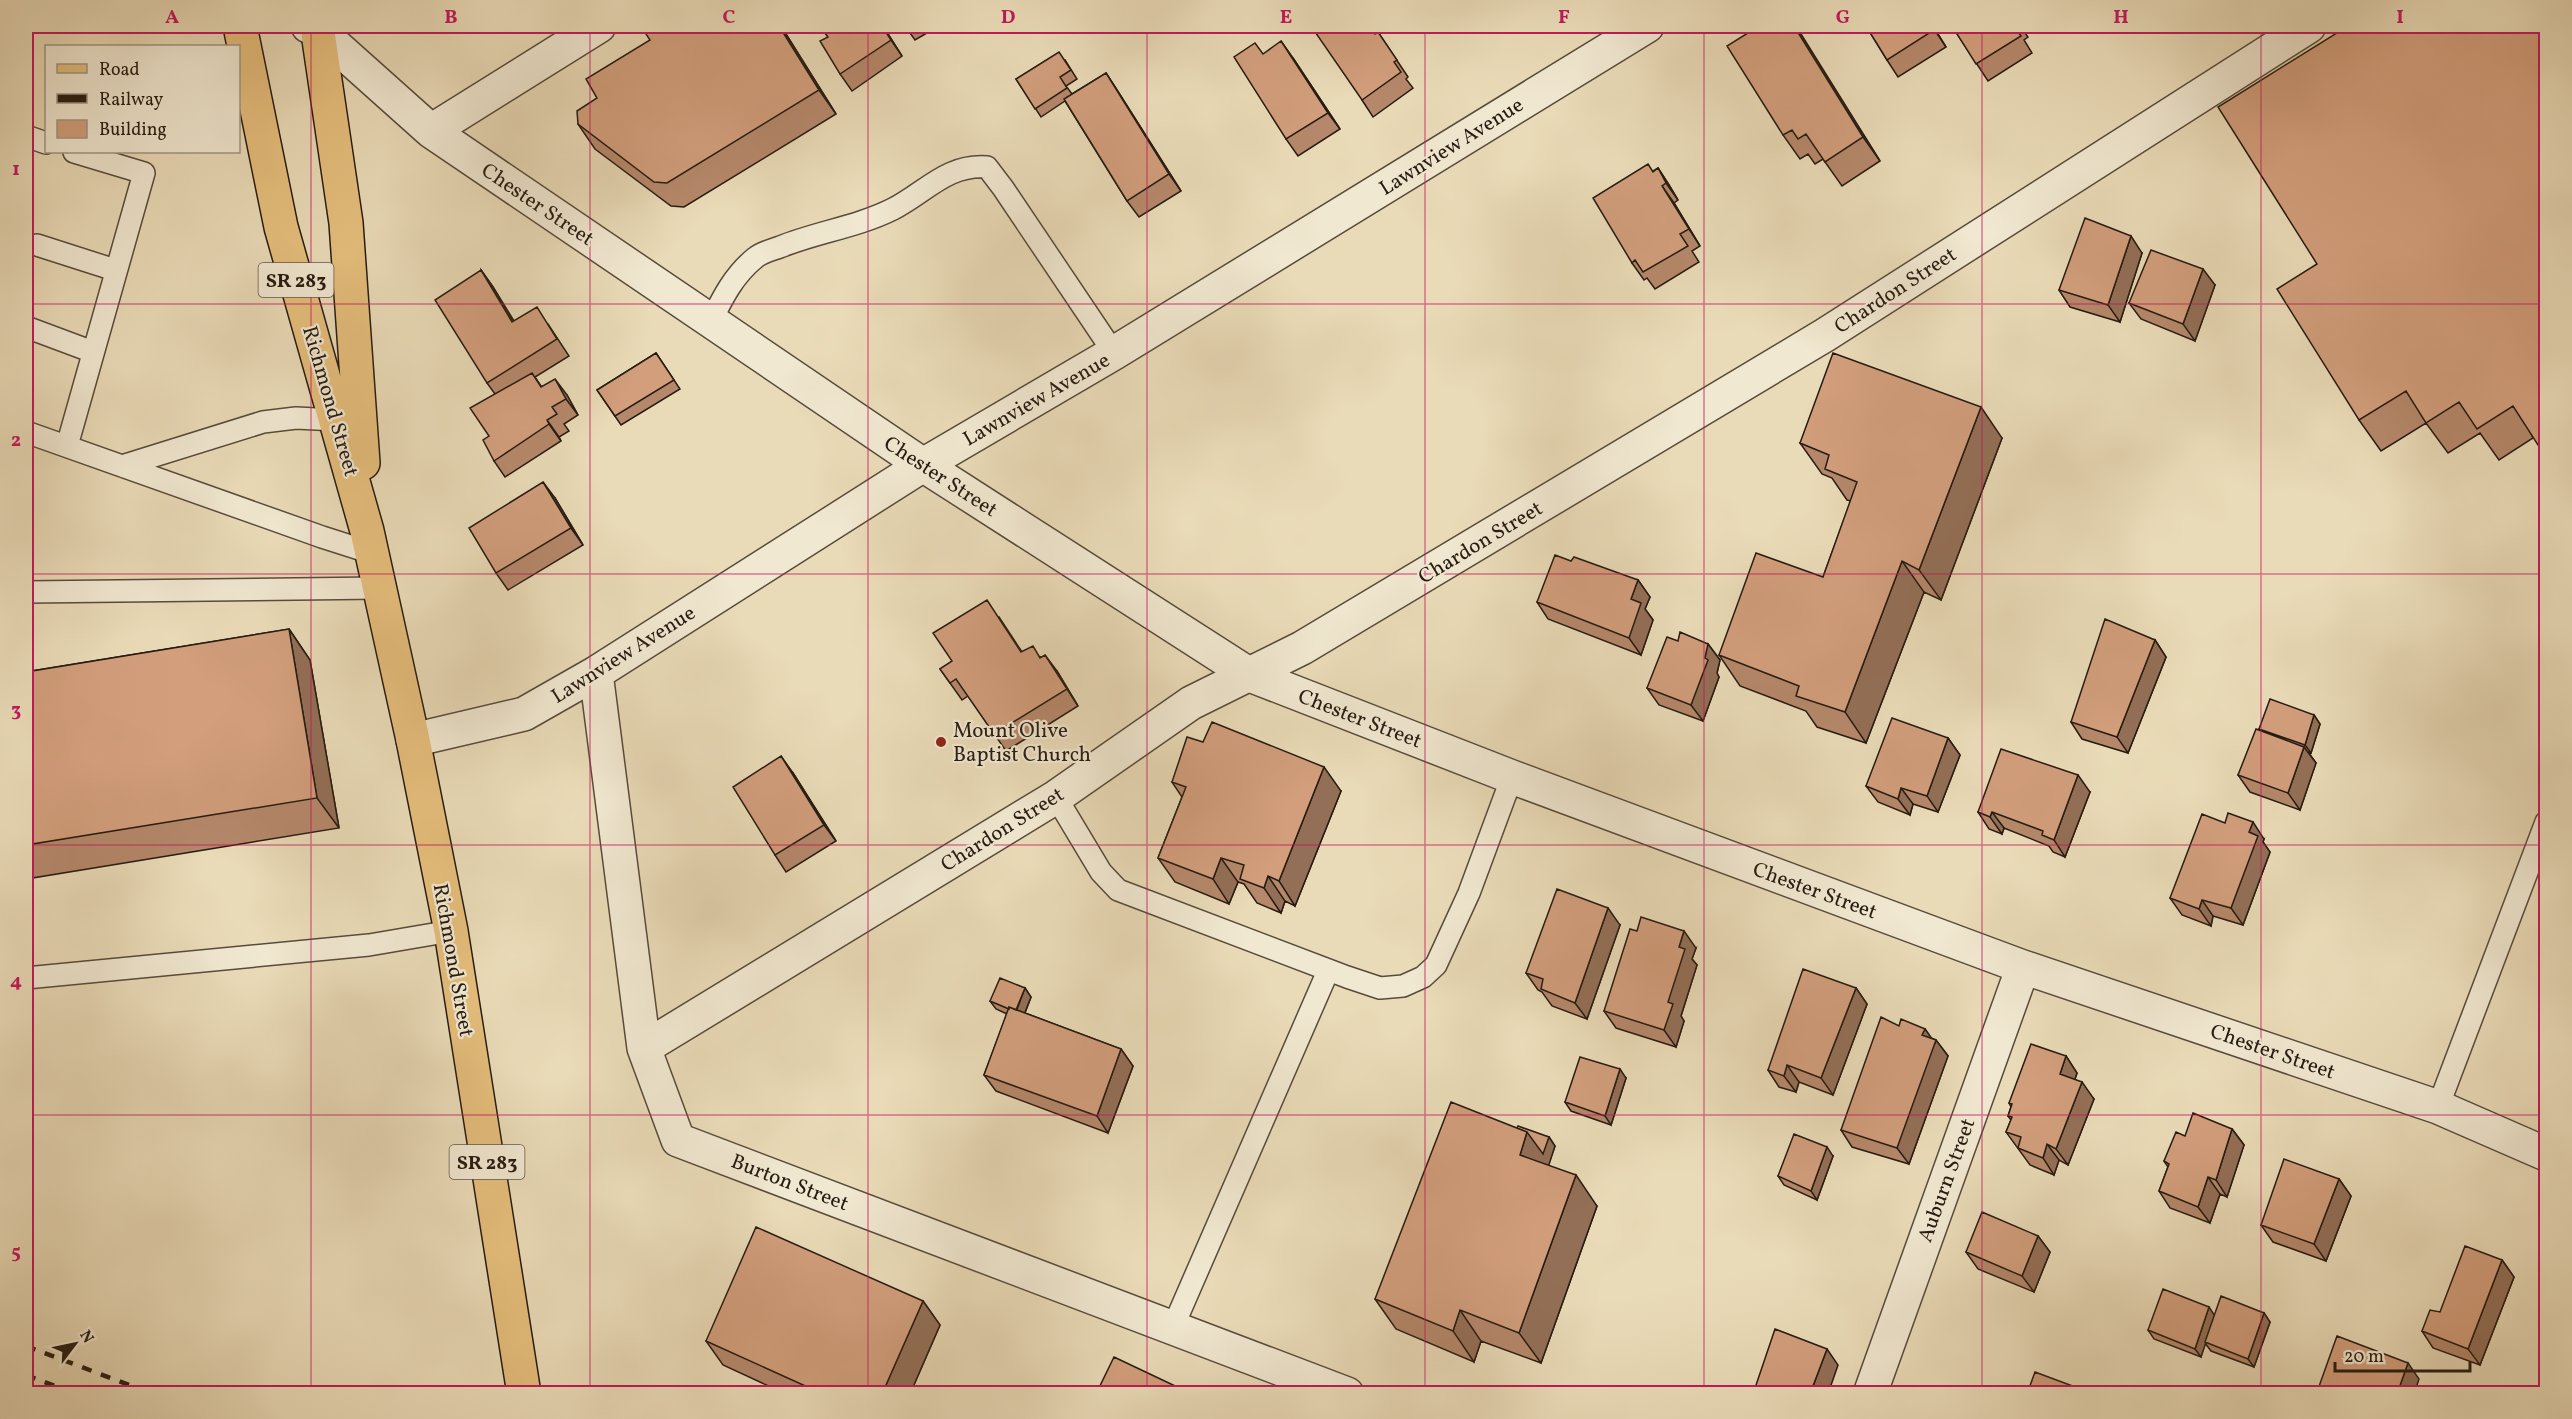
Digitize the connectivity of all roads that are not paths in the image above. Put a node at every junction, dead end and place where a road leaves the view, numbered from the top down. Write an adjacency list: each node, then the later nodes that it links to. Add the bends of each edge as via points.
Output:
1 (240, 26): 16 (main road, Richmond Street / SR 283, via 281,227)
2 (599, 26): 6 (street)
3 (1647, 26): 15 (street, Lawnview Avenue)
4 (2309, 26): 25 (street, Chardon Street, via 1825,335 1302,648)
5 (316, 27): 6 (street, Chester Street); 21 (main road, Richmond Street / SR 283, via 346,223)
6 (430, 131): 12 (street, Chester Street)
7 (26, 136): 8 (lane)
8 (45, 143)
9 (77, 153): 11 (lane, via 144,173)
10 (37, 245): 11 (lane)
11 (115, 270): 14 (lane)
12 (711, 321): 15 (lane, via 733,279 757,256 893,209 957,169 987,167); 19 (street, Chester Street)
13 (26, 327): 14 (lane)
14 (93, 352): 18 (lane)
15 (1114, 353): 19 (street, Lawnview Avenue)
16 (336, 420): 20 (lane, via 296,418 263,422); 21 (main road, Richmond Street / SR 283)
17 (26, 432): 18 (lane)
18 (67, 446): 20 (lane)
19 (923, 465): 24 (street, Lawnview Avenue); 25 (street, Chester Street)
20 (122, 466): 21 (lane, via 322,537)
21 (370, 542): 22 (main road, Richmond Street / SR 283)
22 (380, 588): 23 (lane); 26 (main road, Richmond Street / SR 283)
23 (26, 592)
24 (596, 673): 26 (street, Lawnview Avenue, via 524,714); 34 (street, Burton Street)
25 (1250, 675): 27 (street, Chester Street); 28 (street, Chardon Street, via 1191,703)
26 (413, 740): 30 (main road, Richmond Street / SR 283)
27 (1512, 777): 31 (street, Chester Street); 32 (lane, via 1469,893 1436,965 1423,977 1403,986 1380,988)
28 (1056, 797): 32 (lane, via 1101,872 1118,890); 34 (street, Chardon Street)
29 (2547, 822): 35 (lane)
30 (451, 931): 33 (lane, via 369,945); 38 (main road, Richmond Street / SR 283)
31 (2023, 967): 35 (street, Chester Street); 40 (street, Auburn Street)
32 (1328, 971): 37 (lane)
33 (26, 978)
34 (644, 1048): 37 (street, Burton Street, via 678,1140)
35 (2438, 1107): 36 (street, Chester Street)
36 (2547, 1154)
37 (1173, 1327): 39 (street, Burton Street)
38 (524, 1394)
39 (1347, 1394)
40 (1869, 1394)

